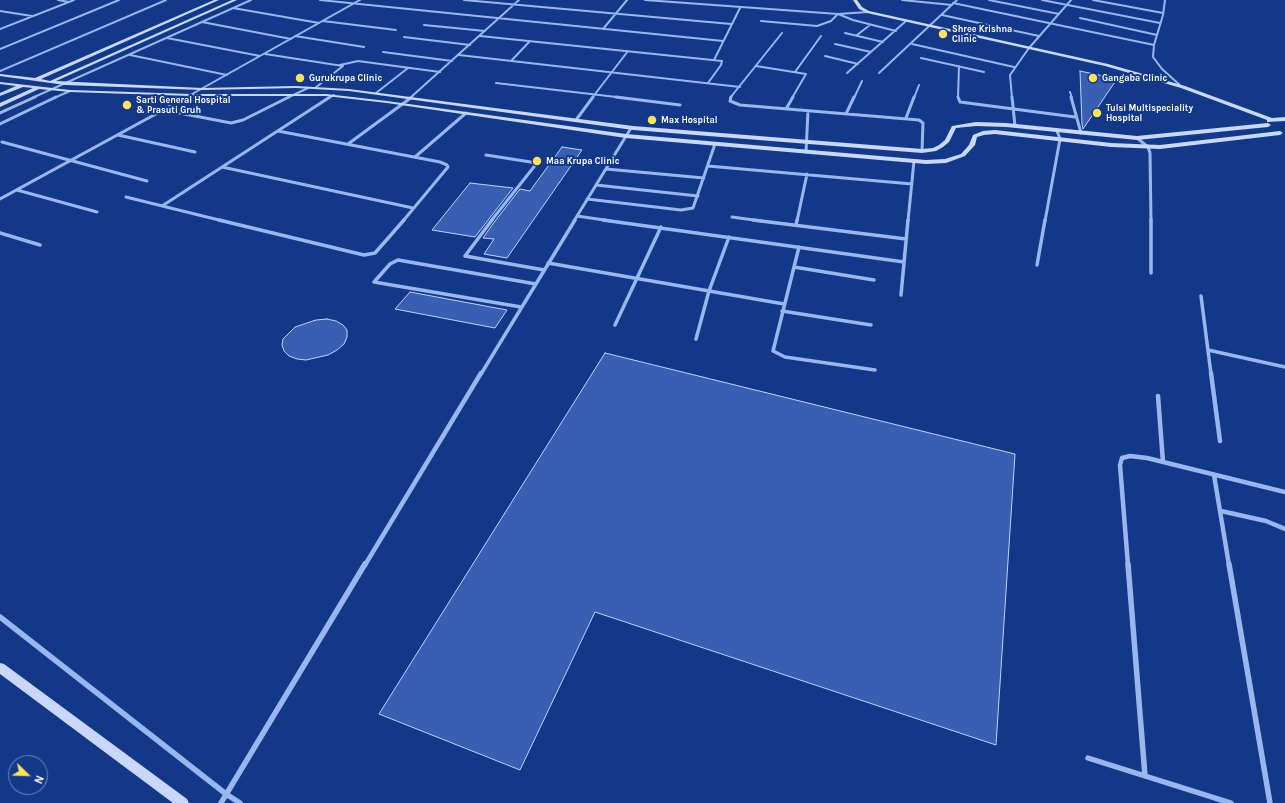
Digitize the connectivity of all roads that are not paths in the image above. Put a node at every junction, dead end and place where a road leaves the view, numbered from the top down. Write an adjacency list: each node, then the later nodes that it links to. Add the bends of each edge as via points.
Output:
1 (58, 0): 22 (street)
2 (74, 0): 22 (street)
3 (119, 0): 74 (street)
4 (166, 0): 93 (street)
5 (217, 0): 102 (street)
6 (235, 0): 104 (street)
7 (251, 0): 27 (street)
8 (320, 0): 23 (street)
9 (360, 0): 23 (street)
10 (464, 0): 25 (street)
11 (519, 0): 25 (street)
12 (627, 0): 32 (street)
13 (644, 0): 28 (street)
14 (855, 0): 30 (street, via 860,8)
15 (902, 0): 24 (street)
16 (958, 0): 24 (street)
17 (989, 0): 34 (street)
18 (1042, 0): 26 (street)
19 (1072, 0): 26 (street)
20 (1093, 0): 31 (street)
21 (1165, 0): 31 (street)
22 (69, 2): 36 (street)
23 (354, 4): 38 (street); 42 (street)
24 (953, 4): 35 (street); 45 (street)
25 (513, 5): 32 (street); 38 (street)
26 (1067, 5): 34 (street); 43 (street)
27 (233, 8): 41 (street); 42 (street)
28 (740, 8): 33 (street); 44 (street)
29 (0, 11): 36 (street)
30 (868, 12): 33 (street); 40 (street)
31 (1163, 13): 43 (street)
32 (615, 14): 44 (street); 50 (street)
33 (838, 14): 39 (street, via 831,21 817,26); 47 (street)
34 (1059, 14): 45 (street)
35 (942, 15): 48 (street); 61 (street)
36 (32, 16): 49 (street)
37 (1080, 18): 57 (street)
38 (498, 20): 50 (street); 52 (street)
39 (761, 21)
40 (906, 21): 48 (street); 53 (street)
41 (202, 22): 63 (street); 64 (street)
42 (321, 22): 51 (street); 58 (street)
43 (1160, 23): 57 (street)
44 (732, 24): 66 (street)
45 (1050, 24): 61 (street); 71 (street)
46 (424, 25): 52 (street)
47 (870, 25): 53 (street); 56 (street)
48 (931, 27): 69 (street); 73 (street)
49 (0, 29)
50 (603, 29): 66 (street)
51 (396, 30)
52 (485, 31): 59 (street)
53 (896, 31): 67 (street)
54 (845, 32): 56 (street)
55 (782, 33): 89 (street)
56 (857, 35): 67 (street)
57 (1157, 35): 71 (street)
58 (295, 36): 64 (street); 72 (street)
59 (480, 36): 65 (street); 70 (street)
60 (821, 36): 96 (street)
61 (1039, 36): 73 (street)
62 (404, 37): 70 (street)
63 (167, 38): 78 (street); 81 (street)
64 (291, 39): 79 (street)
65 (530, 41): 75 (street); 84 (street)
66 (723, 41): 85 (street)
67 (883, 42): 77 (street)
68 (835, 44): 77 (street)
69 (912, 44): 91 (street); 99 (street)
70 (470, 45): 80 (street)
71 (1154, 45): 112 (street, via 1153,57 1162,69)
72 (364, 47)
73 (1029, 48): 91 (street); 112 (street, via 1106,65)
74 (0, 49)
75 (628, 51): 85 (street); 94 (street)
76 (384, 52): 86 (street)
77 (871, 52): 87 (street)
78 (129, 54): 101 (street); 108 (street)
79 (264, 54): 81 (street); 88 (street)
80 (459, 54): 84 (street); 86 (street)
81 (260, 56): 101 (street)
82 (825, 56): 87 (street)
83 (921, 58): 90 (street)
84 (512, 60): 94 (street)
85 (714, 60): 107 (street, via 722,63)
86 (452, 61): 95 (street)
87 (858, 64): 98 (street)
88 (340, 65): 92 (street, via 355,61); 115 (street, via 343,67)
89 (756, 66): 96 (street); 111 (street)
90 (959, 66): 97 (street); 132 (street, via 960,102)
91 (1014, 67): 132 (street, via 1010,75)
92 (408, 68): 95 (street); 121 (street)
93 (0, 71)
94 (613, 71): 107 (street); 122 (street)
95 (440, 72): 126 (street)
96 (794, 72): 130 (street, via 806,74)
97 (984, 72)
98 (847, 73)
99 (879, 73)
100 (0, 75): 102 (street)
101 (227, 75): 116 (street)
102 (34, 80): 104 (street); 109 (street)
103 (862, 81): 136 (street)
104 (50, 82): 108 (street); 113 (street)
105 (0, 83): 109 (street)
106 (496, 83): 122 (street)
107 (708, 83): 111 (street)
108 (65, 84): 116 (street); 117 (street)
109 (21, 86): 113 (street); 125 (street)
110 (919, 86): 138 (street)
111 (740, 87): 130 (street, via 730,101)
112 (1183, 87): 140 (street)
113 (37, 88): 117 (street); 128 (street)
114 (308, 88): 115 (street); 116 (street); 120 (street)
115 (315, 88): 121 (street)
116 (202, 89): 123 (street)
117 (52, 90): 118 (street); 134 (street)
118 (70, 91): 123 (street); 142 (street)
119 (1070, 92): 137 (street)
120 (295, 94): 123 (street); 124 (street); 131 (street, via 231,124)
121 (376, 94): 126 (street)
122 (596, 94): 129 (street); 139 (street)
123 (191, 95): 131 (street)
124 (334, 95): 127 (street); 146 (street)
125 (0, 96)
126 (411, 98): 127 (street); 139 (street)
127 (403, 104): 135 (street); 156 (street)
128 (0, 105)
129 (680, 105)
130 (786, 109): 133 (street)
131 (164, 110): 150 (street)
132 (1014, 110): 137 (street); 143 (street)
133 (808, 111): 136 (street); 155 (street)
134 (0, 113)
135 (466, 113): 151 (street); 163 (street)
136 (846, 114): 138 (street)
137 (1075, 117): 148 (street)
138 (906, 118): 159 (street, via 923,123)
139 (576, 120): 145 (street)
140 (1272, 120): 141 (street); 144 (street, via 1268,122)
141 (1285, 120)
142 (0, 124)
143 (1015, 126): 147 (street); 159 (street, via 987,123 954,127 947,141 941,146 934,150)
144 (1268, 126): 149 (street); 153 (street)
145 (631, 128): 151 (street); 155 (street)
146 (278, 131): 156 (street); 167 (street)
147 (1057, 131): 148 (street); 152 (street)
148 (1081, 133): 153 (street)
149 (1283, 134): 158 (street, via 1160,147)
150 (118, 135): 160 (street); 164 (street)
151 (626, 136): 157 (street); 168 (street)
152 (1060, 138): 158 (street, via 1111,145); 165 (street, via 983,133 975,136 972,145 963,155 946,161); 195 (street)
153 (1137, 138): 158 (street)
154 (2, 142): 164 (street)
155 (806, 142): 159 (street); 161 (street)
156 (348, 144): 163 (street)
157 (715, 144): 161 (street); 166 (street)
158 (1146, 146): 198 (street, via 1150,153)
159 (922, 151)
160 (195, 152)
161 (806, 152): 165 (street)
162 (486, 155): 197 (street, via 537,163 465,256)
163 (415, 158): 182 (street, via 444,163 448,167)
164 (70, 161): 171 (street); 174 (street)
165 (914, 162): 172 (street)
166 (708, 166): 169 (street); 170 (street)
167 (222, 167): 181 (street); 182 (street)
168 (606, 169): 170 (street); 173 (street)
169 (806, 174): 172 (street); 186 (street)
170 (704, 178): 177 (street)
171 (147, 181)
172 (912, 184): 190 (street)
173 (596, 185): 177 (street); 180 (street)
174 (16, 190): 176 (street); 183 (street)
175 (0, 195): 176 (street)
176 (5, 196): 179 (street)
177 (698, 196): 180 (street, via 695,205 689,210)
178 (126, 197): 181 (street)
179 (0, 199)
180 (588, 199): 184 (street)
181 (162, 206): 182 (street, via 364,255 375,253)
182 (413, 208)
183 (97, 212)
184 (577, 216): 187 (street); 194 (street)
185 (732, 217): 186 (street)
186 (796, 225): 190 (street)
187 (660, 228): 189 (street); 199 (street)
188 (0, 233): 191 (street)
189 (729, 237): 192 (street); 202 (street)
190 (906, 239): 193 (street)
191 (40, 245)
192 (799, 247): 193 (street); 196 (street)
193 (904, 262): 203 (street)
194 (548, 263): 197 (street); 199 (street)
195 (1037, 265)
196 (794, 267): 200 (street); 205 (street)
197 (544, 270): 201 (street)
198 (1151, 273)
199 (636, 278): 202 (street); 208 (street)
200 (874, 280)
201 (536, 284): 206 (street); 206 (street, via 398,260 390,264 374,282)
202 (709, 291): 205 (street); 210 (street)
203 (901, 295)
204 (1201, 296): 211 (street)
205 (784, 304): 207 (street)
206 (521, 307): 225 (street)
207 (782, 311): 209 (street); 213 (street, via 773,348 777,354)
208 (615, 325)
209 (871, 325)
210 (696, 339)
211 (1208, 350): 212 (street); 215 (street)
212 (1285, 367)
213 (874, 370)
214 (1158, 396): 216 (street)
215 (1220, 441)
216 (1163, 462): 217 (street); 224 (street, via 1130,456 1122,458 1120,465)
217 (1214, 475): 218 (street); 219 (street)
218 (1285, 492)
219 (1221, 511): 220 (street, via 1266,521); 230 (street)
220 (1285, 529)
221 (0, 617): 225 (street)
222 (0, 668): 226 (street)
223 (1088, 758): 224 (street)
224 (1145, 776): 229 (street)
225 (226, 794): 227 (street); 228 (street)
226 (184, 803)
227 (221, 803)
228 (240, 803)
229 (1231, 803)
230 (1270, 803)

